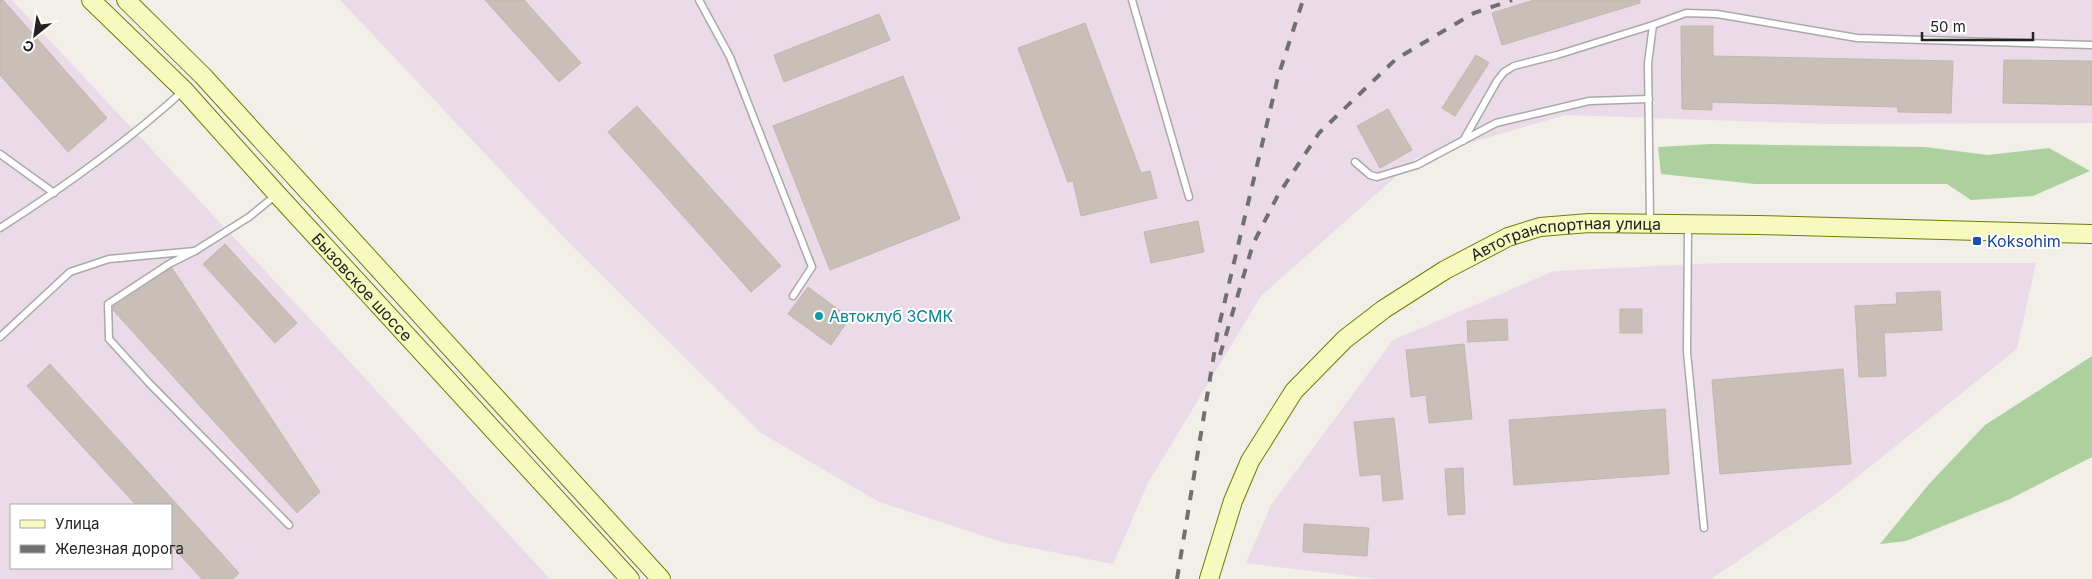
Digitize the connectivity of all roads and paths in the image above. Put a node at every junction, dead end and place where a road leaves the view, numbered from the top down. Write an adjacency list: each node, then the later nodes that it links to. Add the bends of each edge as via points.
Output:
1 (90, 0): 7 (main road, Бызовское шоссе)
2 (126, 0): 25 (main road, Бызовское шоссе, via 203,76)
3 (699, 0): 20 (lane, via 730,57 812,267)
4 (1132, 0): 14 (lane)
5 (1653, 26): 6 (lane, via 1686,13 1717,14 1857,38); 8 (lane, via 1648,63); 9 (lane, via 1514,66 1504,72)
6 (2092, 45)
7 (184, 90): 12 (lane, via 156,116); 13 (main road, Бызовское шоссе)
8 (1649, 99): 9 (lane, via 1589,101 1496,123); 15 (lane)
9 (1463, 141): 11 (lane, via 1418,165 1377,176 1370,175)
10 (0, 154): 12 (lane)
11 (1355, 162)
12 (54, 193): 17 (lane)
13 (277, 194): 19 (lane, via 250,218); 24 (main road, Бызовское шоссе)
14 (1189, 197)
15 (1650, 224): 16 (main road, Автотранспортная улица); 26 (main road, Автотранспортная улица, via 1560,224 1508,238 1445,270 1360,328 1294,391 1250,461 1233,501)
16 (1688, 224): 18 (main road, Автотранспортная улица); 23 (lane, via 1687,352)
17 (0, 228)
18 (2092, 234)
19 (195, 251): 21 (lane, via 109,259 70,272); 22 (lane, via 108,304 109,339)
20 (793, 296)
21 (0, 337)
22 (289, 525)
23 (1704, 528)
24 (630, 579)
25 (661, 579)
26 (1209, 579)

